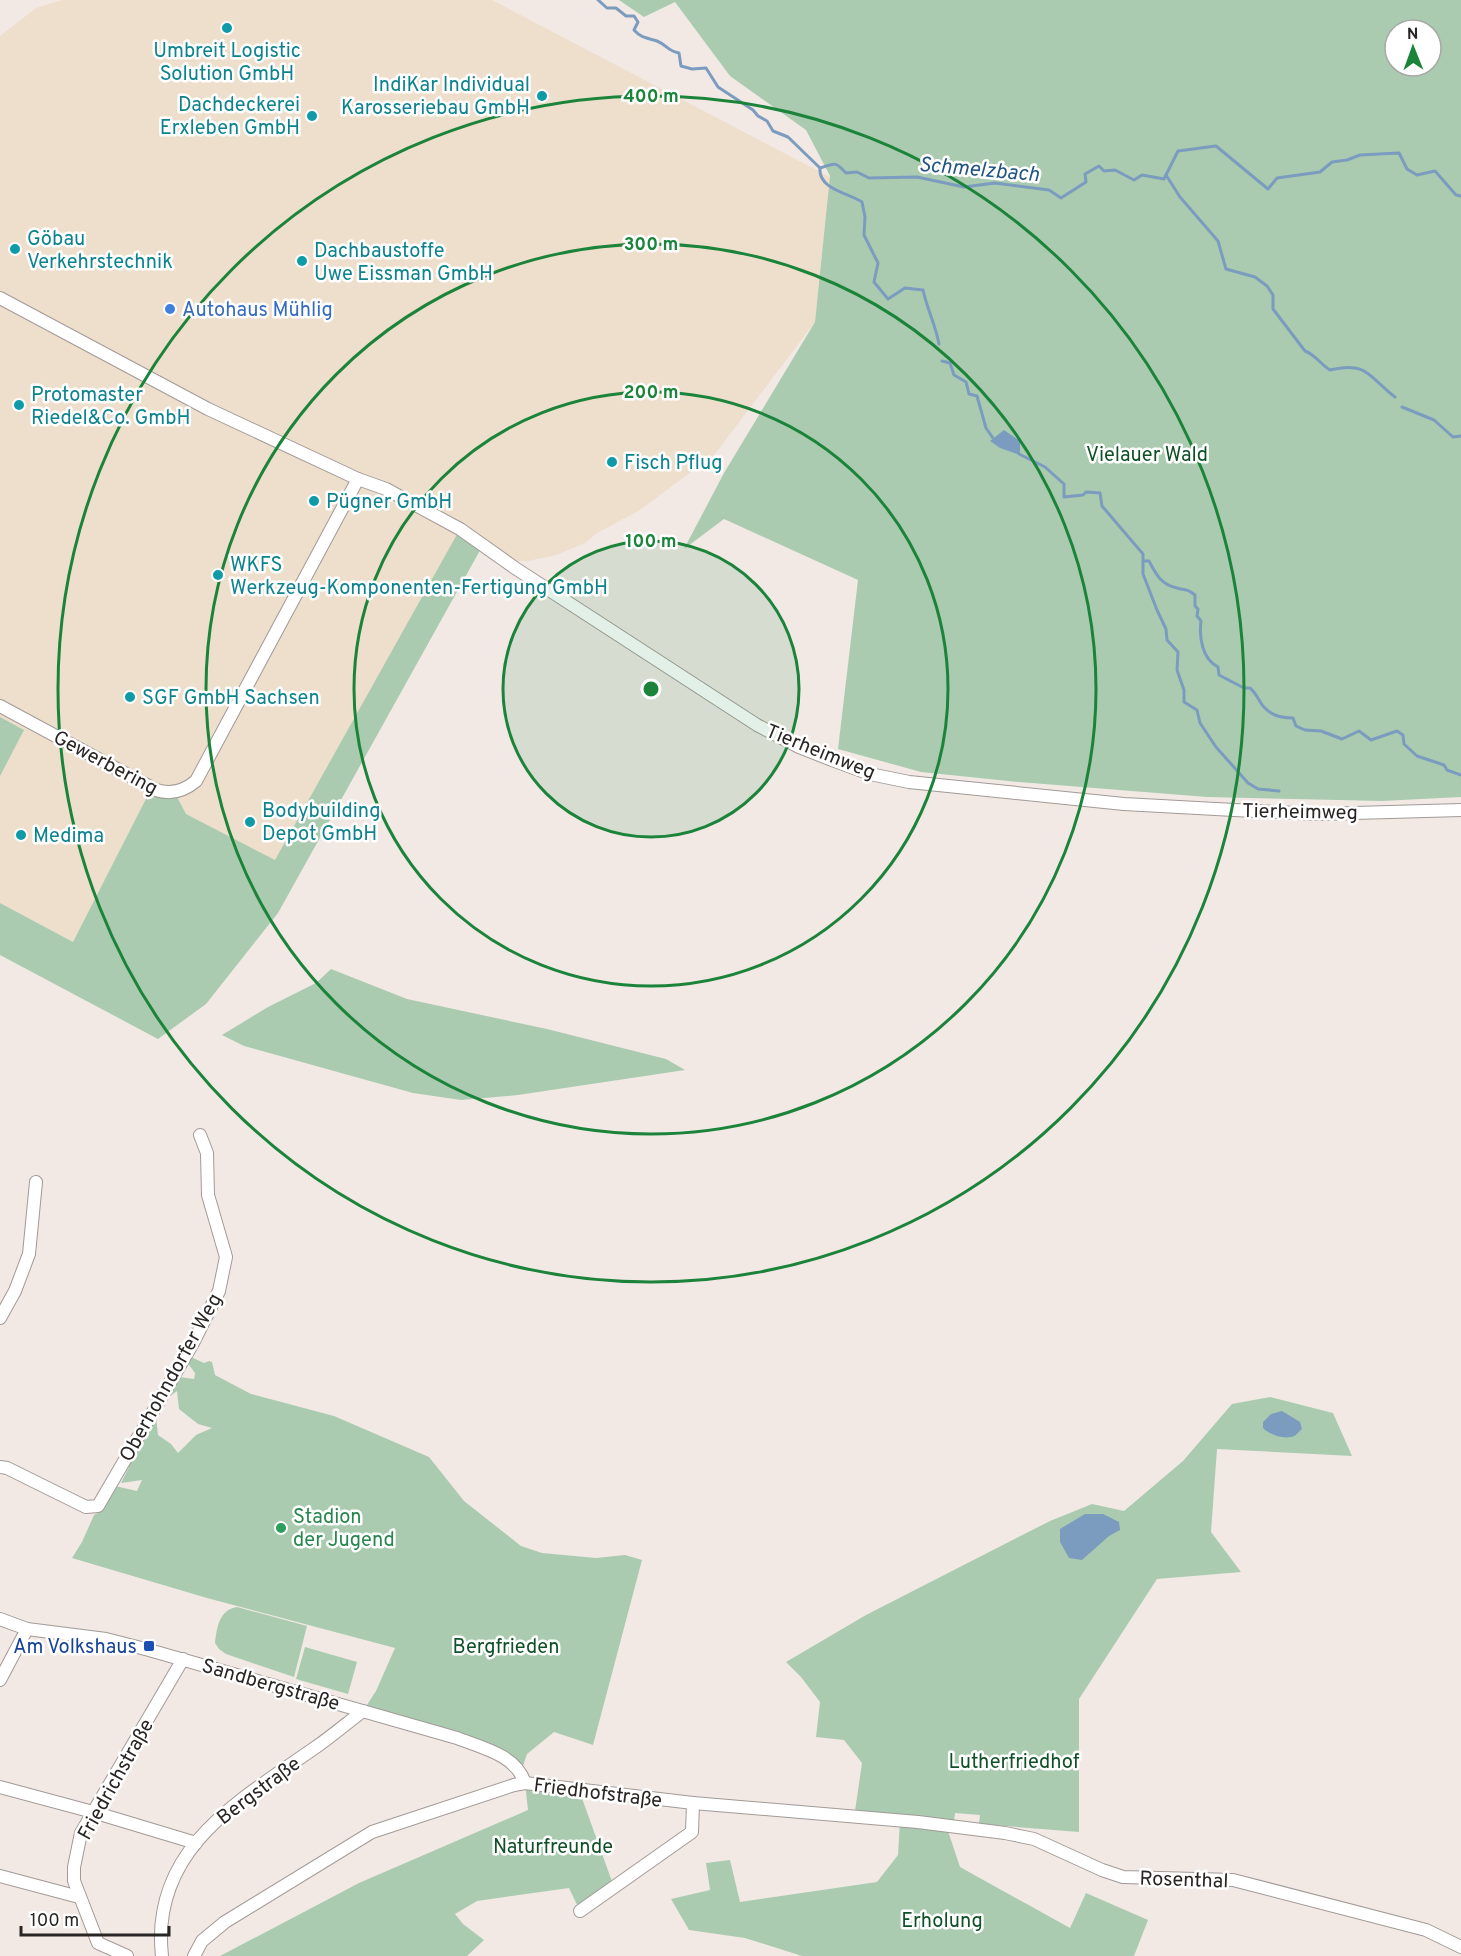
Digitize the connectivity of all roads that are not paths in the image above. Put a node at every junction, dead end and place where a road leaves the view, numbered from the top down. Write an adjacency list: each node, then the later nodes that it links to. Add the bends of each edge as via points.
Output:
1 (0, 298): 2 (street, Tierheimweg, via 208,409)
2 (358, 479): 3 (street, Gewerbering, via 196,781 187,788 165,793 156,790); 4 (street, Tierheimweg, via 386,489 460,529 757,725 799,747 870,774 909,782 1146,805 1319,814)
3 (0, 706)
4 (1461, 810)
5 (200, 1135): 8 (street, Oberhohndorfer Weg, via 207,1153 208,1195 226,1257 219,1291 98,1506 86,1507)
6 (36, 1182): 7 (street, via 29,1254)
7 (0, 1318)
8 (0, 1467)
9 (0, 1619): 10 (street, Sandbergstraße)
10 (27, 1629): 11 (street, Sandbergstraße, via 106,1639); 12 (street)
11 (183, 1659): 13 (street, Sandbergstraße); 17 (street, Friedrichstraße)
12 (0, 1680)
13 (363, 1711): 14 (street, Sandbergstraße, via 499,1754 521,1772); 19 (street, Bergstraße, via 219,1816)
14 (525, 1783): 16 (street, Friedhofstraße); 26 (street, Friedhofstraße, via 372,1832 225,1922 202,1941)
15 (0, 1787): 17 (street)
16 (693, 1803): 18 (street, Friedhofstraße); 22 (street, via 692,1832)
17 (93, 1812): 19 (street); 21 (street, Friedrichstraße, via 81,1833 74,1867)
18 (906, 1821): 23 (street, Rosenthal, via 1034,1839 1123,1877 1233,1880 1426,1930)
19 (196, 1843): 25 (street, Bergstraße, via 165,1898)
20 (0, 1876): 21 (street)
21 (79, 1897): 24 (street, Friedrichstraße, via 98,1943)
22 (580, 1911)
23 (1461, 1947)
24 (127, 1956)
25 (162, 1956)
26 (195, 1956)

